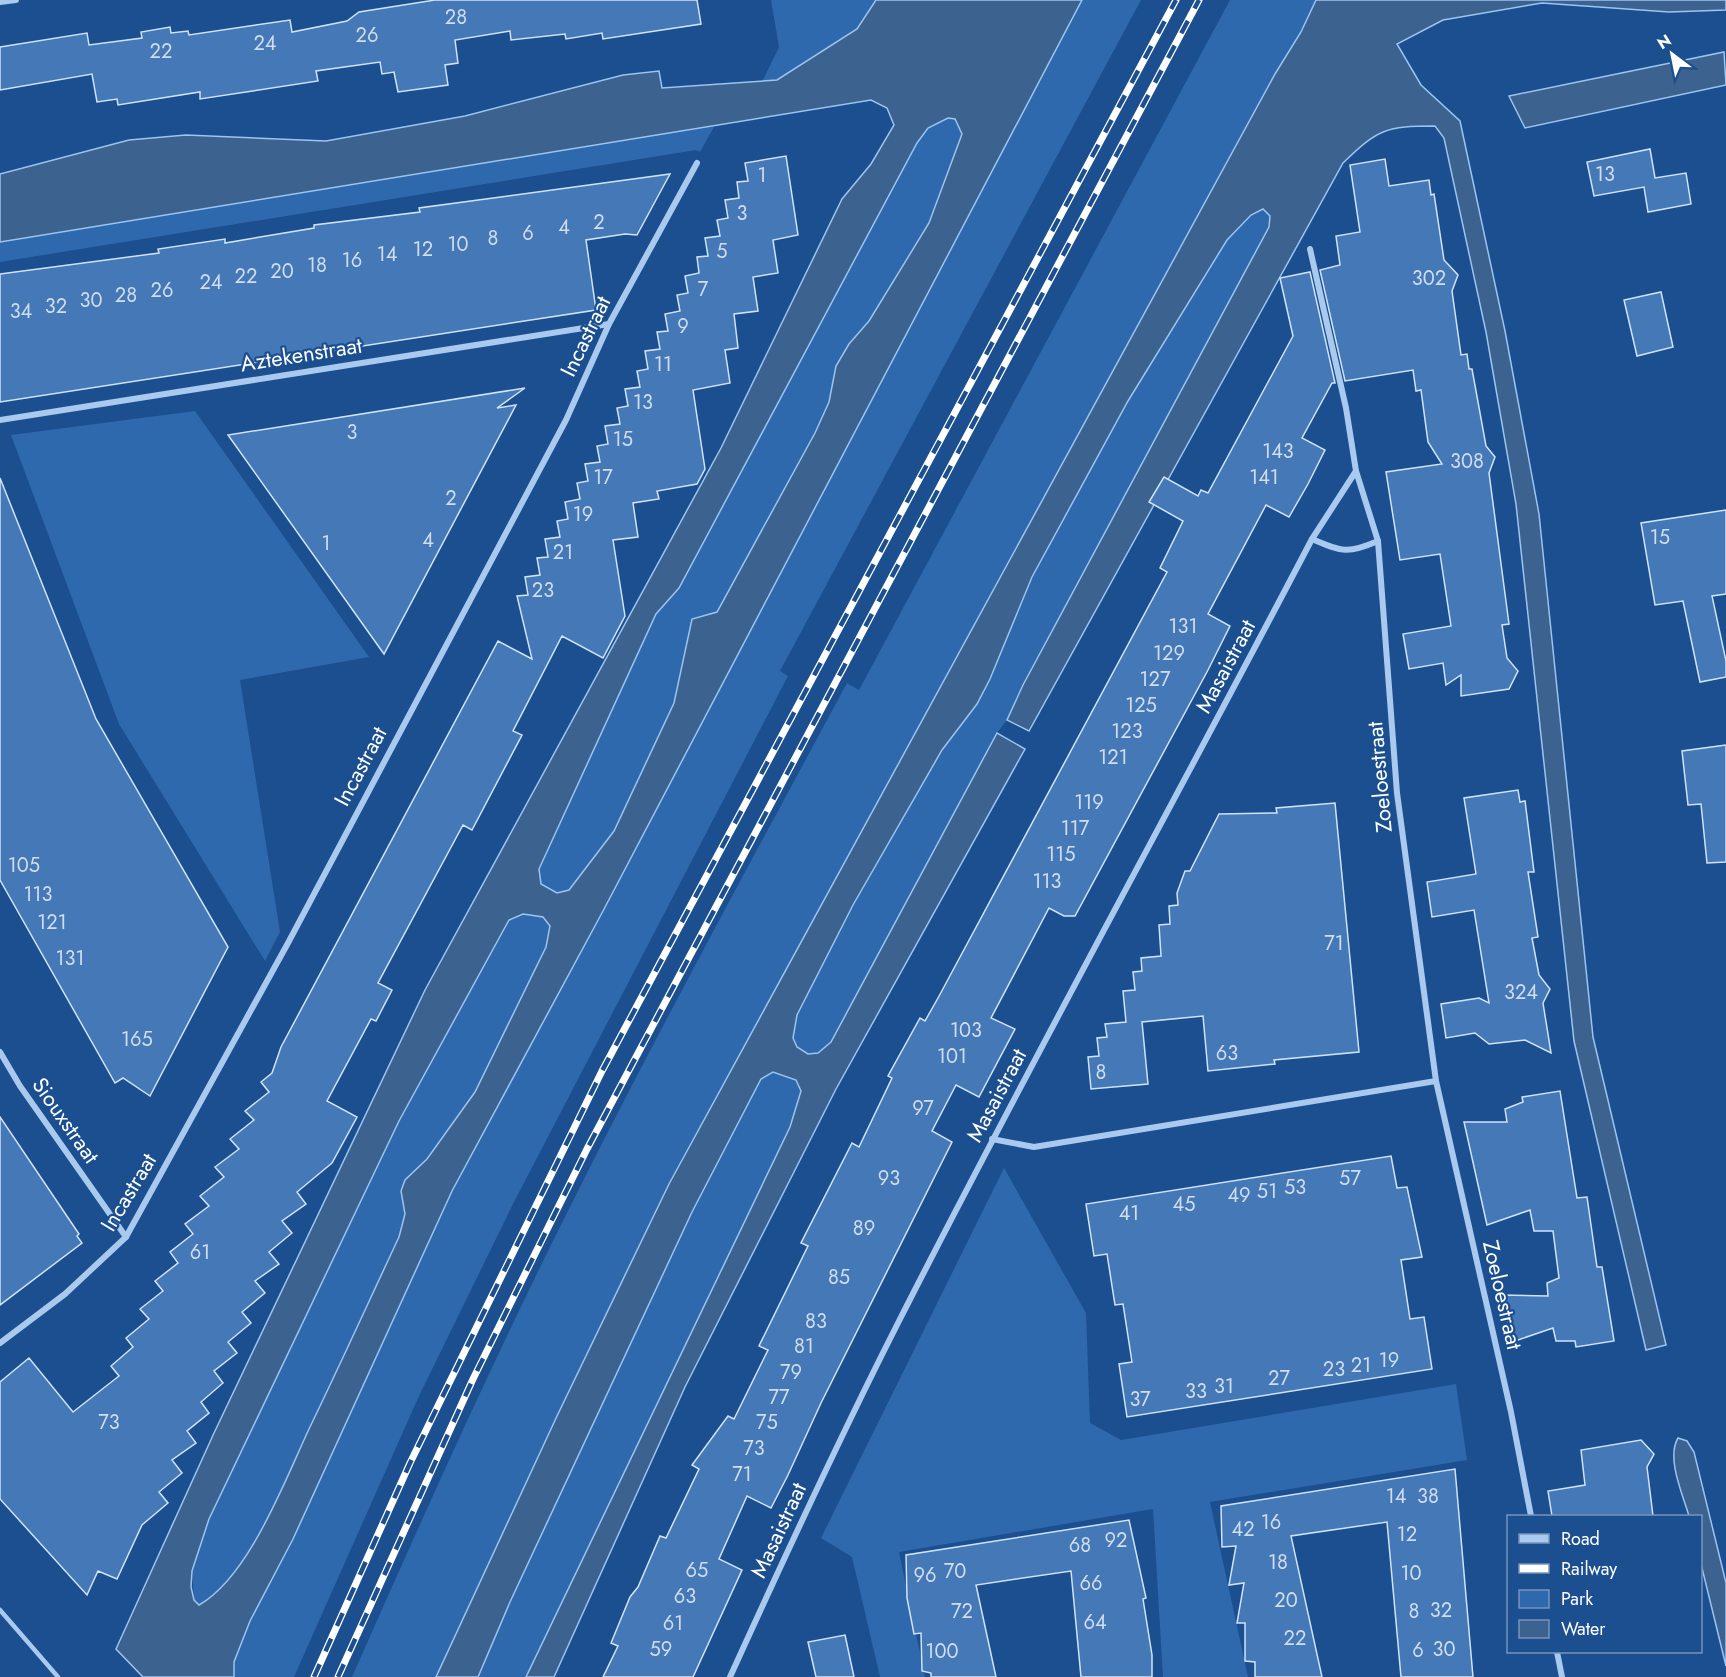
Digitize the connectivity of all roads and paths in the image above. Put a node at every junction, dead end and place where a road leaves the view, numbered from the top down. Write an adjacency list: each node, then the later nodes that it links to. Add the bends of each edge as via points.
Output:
1 (16, 0): 2 (street)
2 (0, 2)
3 (697, 164): 5 (street, Incastraat)
4 (1310, 249): 7 (street)
5 (609, 324): 6 (street, Aztekenstraat); 13 (street, Incastraat, via 566,420 288,943)
6 (0, 420)
7 (1356, 471): 8 (street, Masaistraat); 9 (street, Zoeloestraat)
8 (1312, 538): 9 (street, via 1354,552); 12 (street, Masaistraat)
9 (1378, 541): 11 (street, Zoeloestraat, via 1397,793)
10 (0, 1052): 13 (street, Siouxstraat)
11 (1436, 1081): 12 (street, via 1034,1147); 15 (street, Zoeloestraat)
12 (992, 1139): 19 (street, Masaistraat, via 799,1526)
13 (126, 1237): 14 (street, Incastraat, via 65,1294)
14 (0, 1343)
15 (1531, 1515)
16 (0, 1610): 18 (lane)
17 (1557, 1653): 20 (street)
18 (58, 1677)
19 (730, 1677)
20 (1562, 1677)

